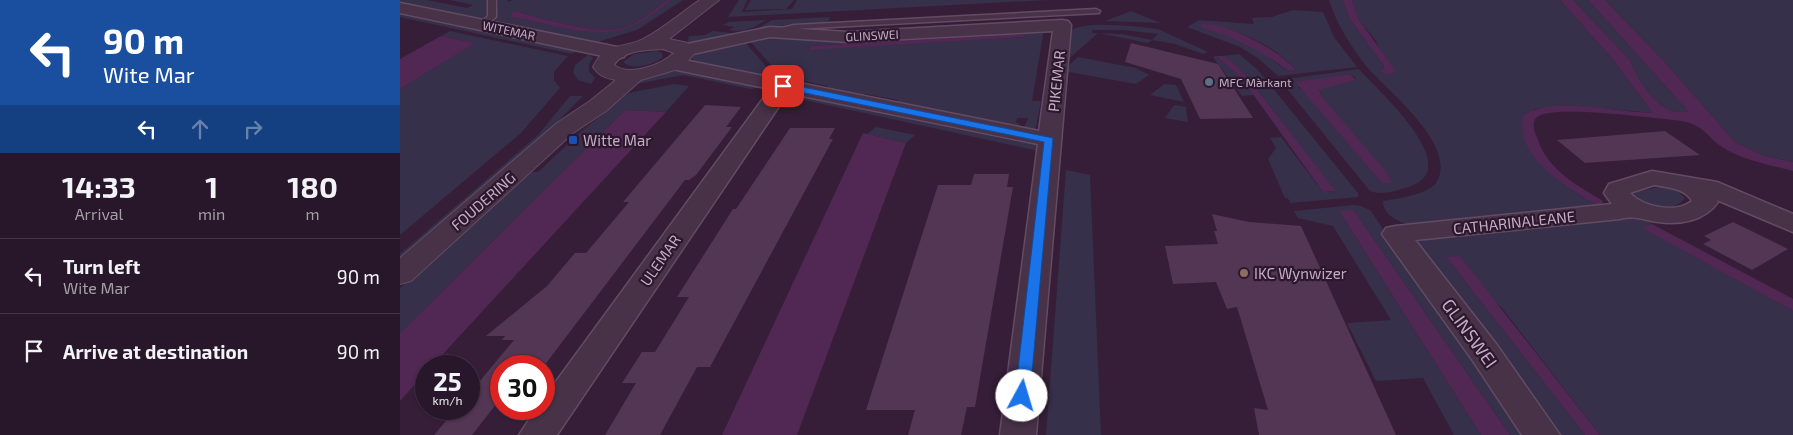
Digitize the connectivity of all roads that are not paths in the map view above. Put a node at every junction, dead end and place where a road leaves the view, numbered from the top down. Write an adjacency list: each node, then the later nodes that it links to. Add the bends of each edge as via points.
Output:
1 (492, 0): 5 (lane, via 492,17)
2 (708, 3): 8 (street); 9 (street)
3 (400, 8): 5 (street, WITEMAR)
4 (1096, 11): 7 (lane, via 794,27)
5 (483, 25): 10 (street, WITEMAR)
6 (1062, 25): 7 (street, GLINSWEI, via 848,37); 14 (street, PIKEMAR, via 1059,90)
7 (770, 32): 9 (street, GLINSWEI)
8 (649, 44): 9 (street); 10 (street)
9 (678, 53): 11 (street); 12 (street)
10 (615, 63): 11 (street); 13 (street, FOUDERING)
11 (636, 74): 13 (street, FOUDERING)
12 (783, 86): 14 (street); 20 (street, ULEMAR)
13 (566, 128): 19 (street, FOUDERING)
14 (1049, 140): 21 (street, PIKEMAR)
15 (1693, 188): 16 (street, via 1700,192 1705,202 1703,206 1682,214 1659,216); 16 (street, via 1661,178 1629,184 1618,189 1617,193); 17 (street, via 1708,186)
16 (1631, 207): 18 (street, CATHARINALEANE, via 1620,211)
17 (1793, 224)
18 (1396, 234): 22 (street, GLINSWEI, via 1486,353)
19 (400, 274)
20 (537, 435)
21 (1018, 435)
22 (1542, 435)

